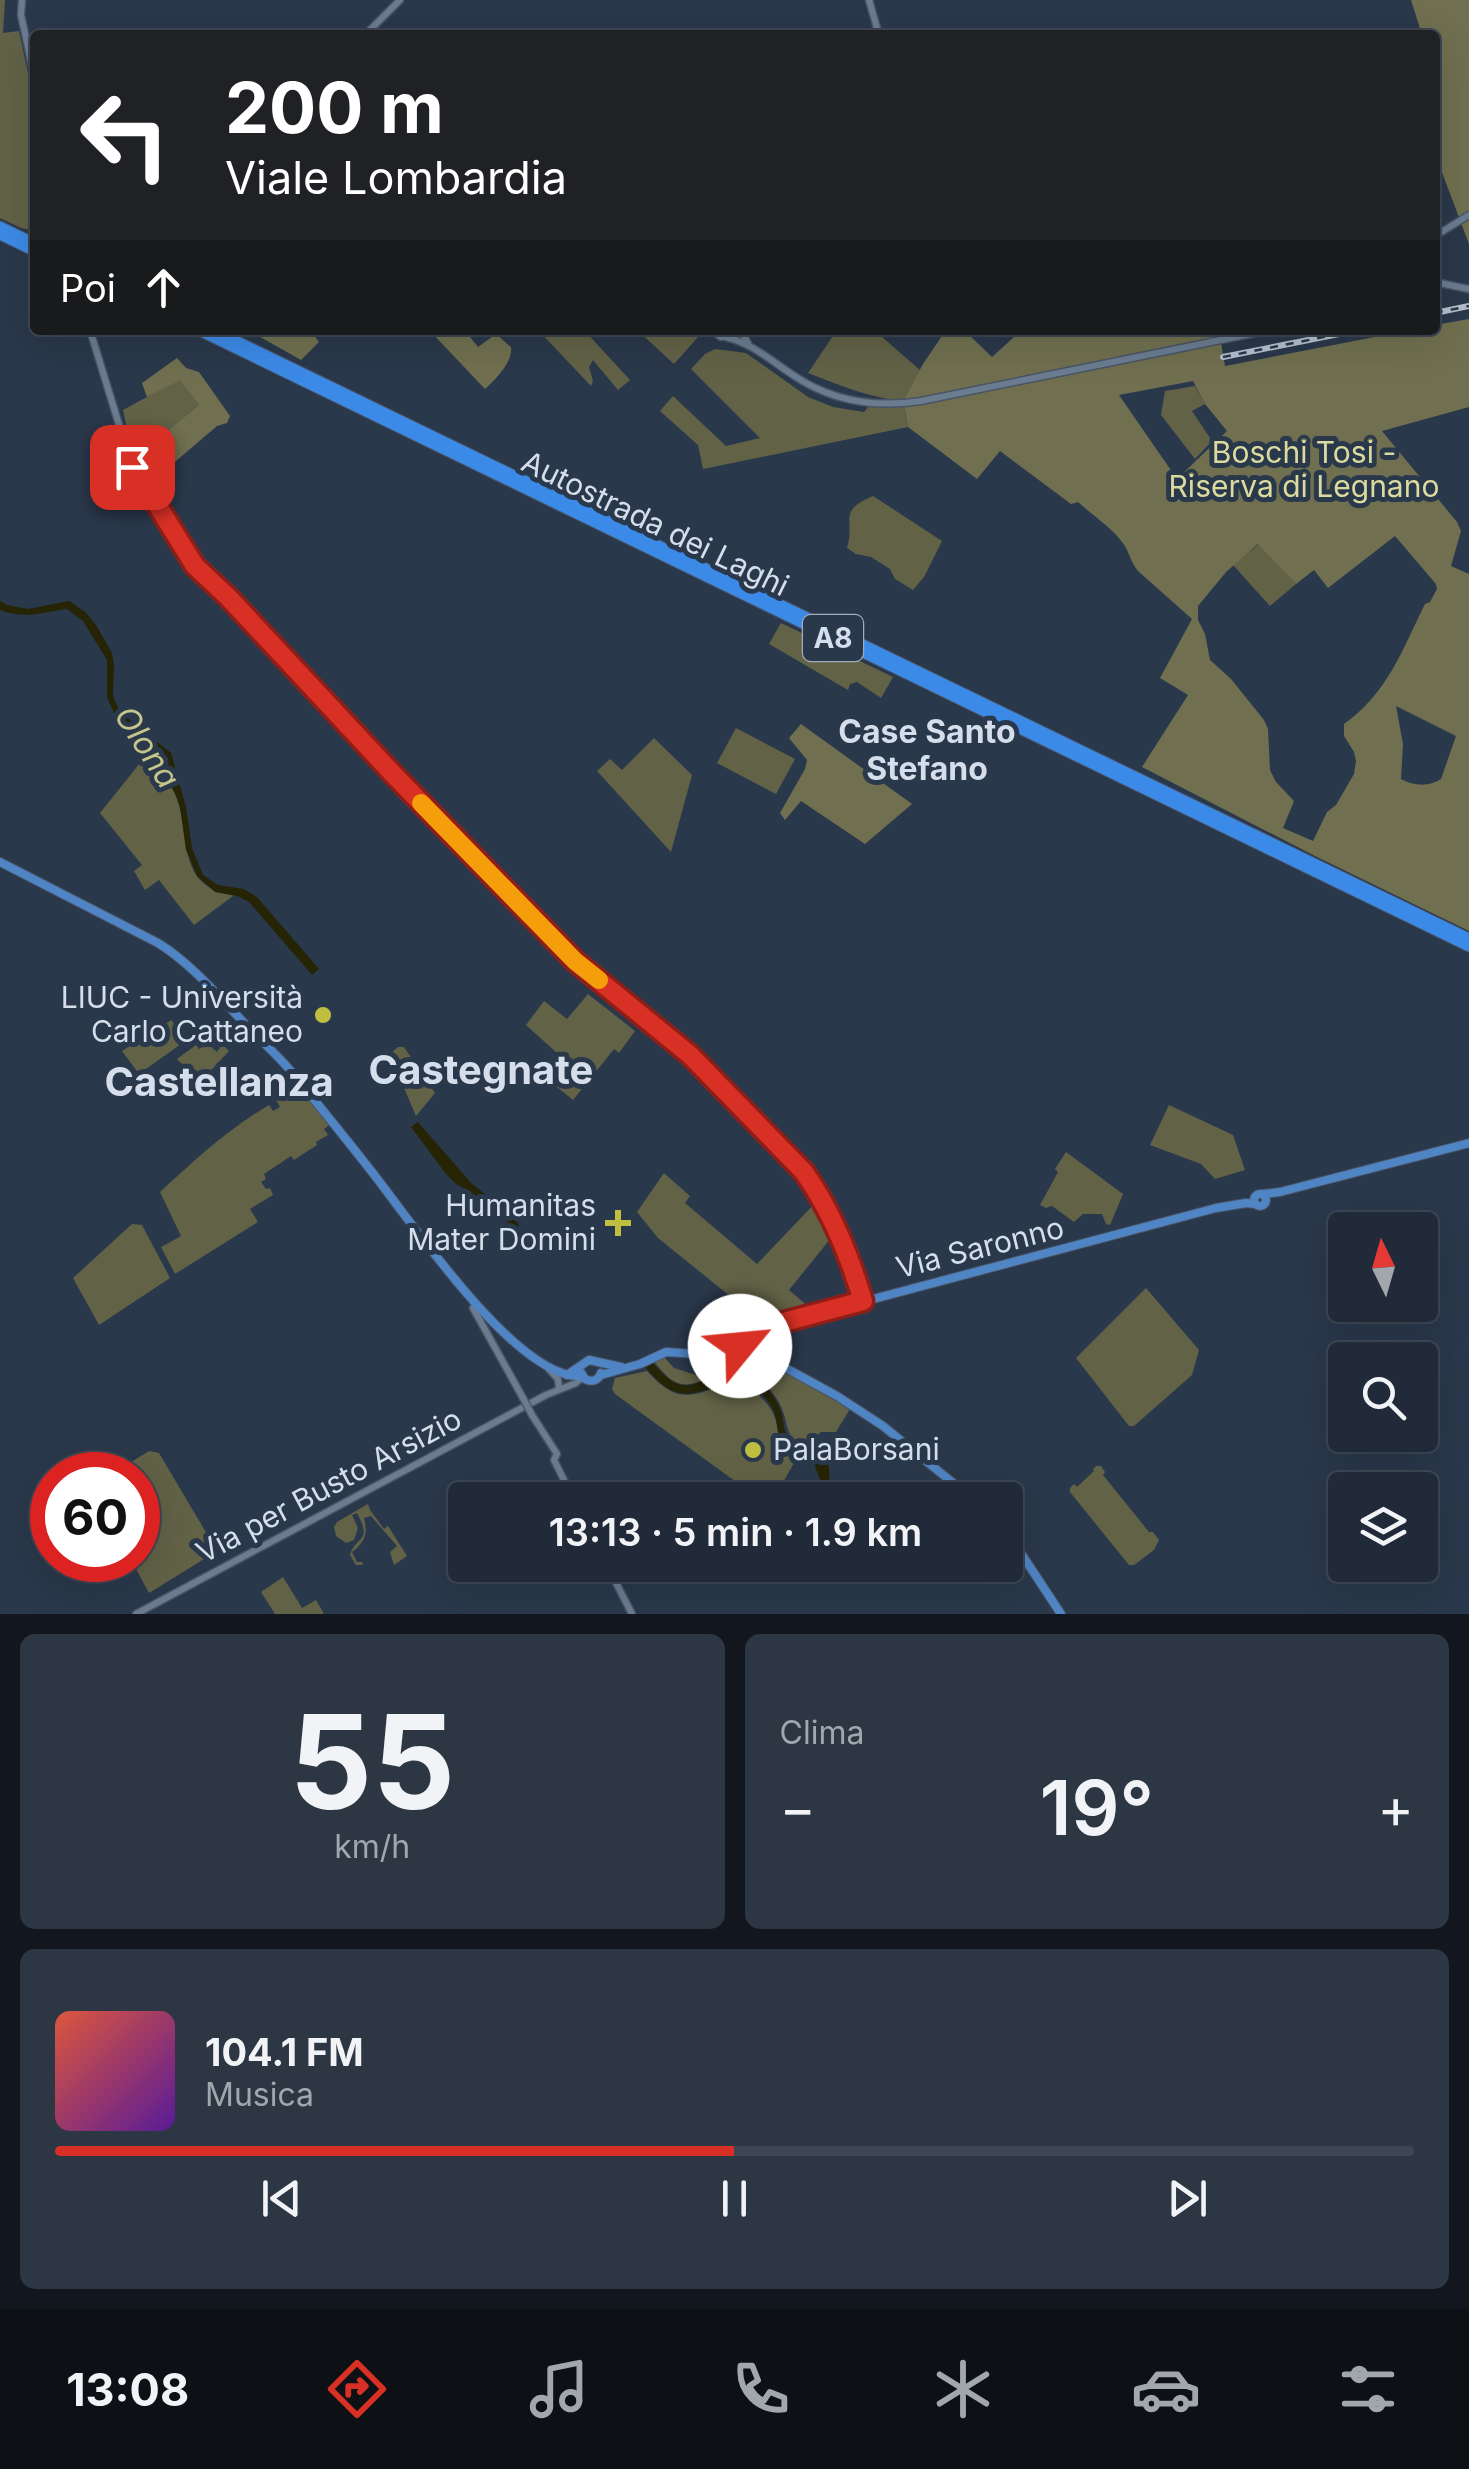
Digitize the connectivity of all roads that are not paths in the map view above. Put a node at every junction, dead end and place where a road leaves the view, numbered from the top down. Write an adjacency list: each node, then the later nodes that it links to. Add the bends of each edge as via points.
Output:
1 (22, 0): 6 (street)
2 (400, 0): 4 (street)
3 (869, 0): 5 (street)
4 (370, 30)
5 (878, 30)
6 (30, 55)
7 (1469, 215): 9 (street)
8 (0, 226): 11 (highway)
9 (1440, 233)
10 (0, 235): 12 (highway)
11 (30, 241)
12 (30, 250)
13 (1440, 282): 14 (street)
14 (1469, 289)
15 (92, 335): 28 (street, via 132,467 195,566 575,961 690,1055 804,1172 836,1226)
16 (207, 335): 26 (highway, Autostrada dei Laghi / A8)
17 (225, 335): 25 (highway, Autostrada dei Laghi / A8)
18 (717, 335): 22 (street)
19 (728, 335): 22 (street)
20 (741, 335): 23 (street)
21 (1246, 335): 23 (street, via 887,405 822,391)
22 (725, 337): 23 (street)
23 (749, 344)
24 (0, 862): 29 (main road, via 166,948 189,967 292,1073)
25 (1469, 938)
26 (1469, 947)
27 (1469, 1143): 28 (main road, Via Saronno)
28 (863, 1301): 30 (main road, Via Saronno)
29 (476, 1304): 39 (main road); 45 (street, bridge, via 557,1454)
30 (758, 1329): 31 (main road, Via Saronno); 33 (main road, Via Saronno); 37 (main road, via 751,1343)
31 (731, 1334): 32 (main road, Via Saronno); 33 (main road)
32 (721, 1342): 34 (main road); 36 (main road, Via Saronno)
33 (740, 1343): 34 (main road, Via Saronno); 35 (main road)
34 (730, 1352): 35 (main road); 36 (main road)
35 (758, 1355): 37 (main road)
36 (702, 1356): 40 (main road, via 666,1352)
37 (772, 1360): 46 (main road, via 855,1407)
38 (598, 1363): 40 (main road); 41 (main road, via 589,1360); 42 (main road)
39 (546, 1366): 41 (main road); 43 (street)
40 (626, 1367): 42 (main road)
41 (583, 1375): 42 (main road); 43 (street, Via per Busto Arsizio); 44 (street, Via per Busto Arsizio, via 578,1386)
42 (600, 1375)
43 (559, 1390): 44 (street, Via per Busto Arsizio)
44 (540, 1400): 49 (street, Via per Busto Arsizio)
45 (565, 1482)
46 (952, 1482)
47 (1023, 1556): 51 (main road)
48 (616, 1582): 50 (street)
49 (138, 1613)
50 (632, 1614)
51 (1061, 1614)

